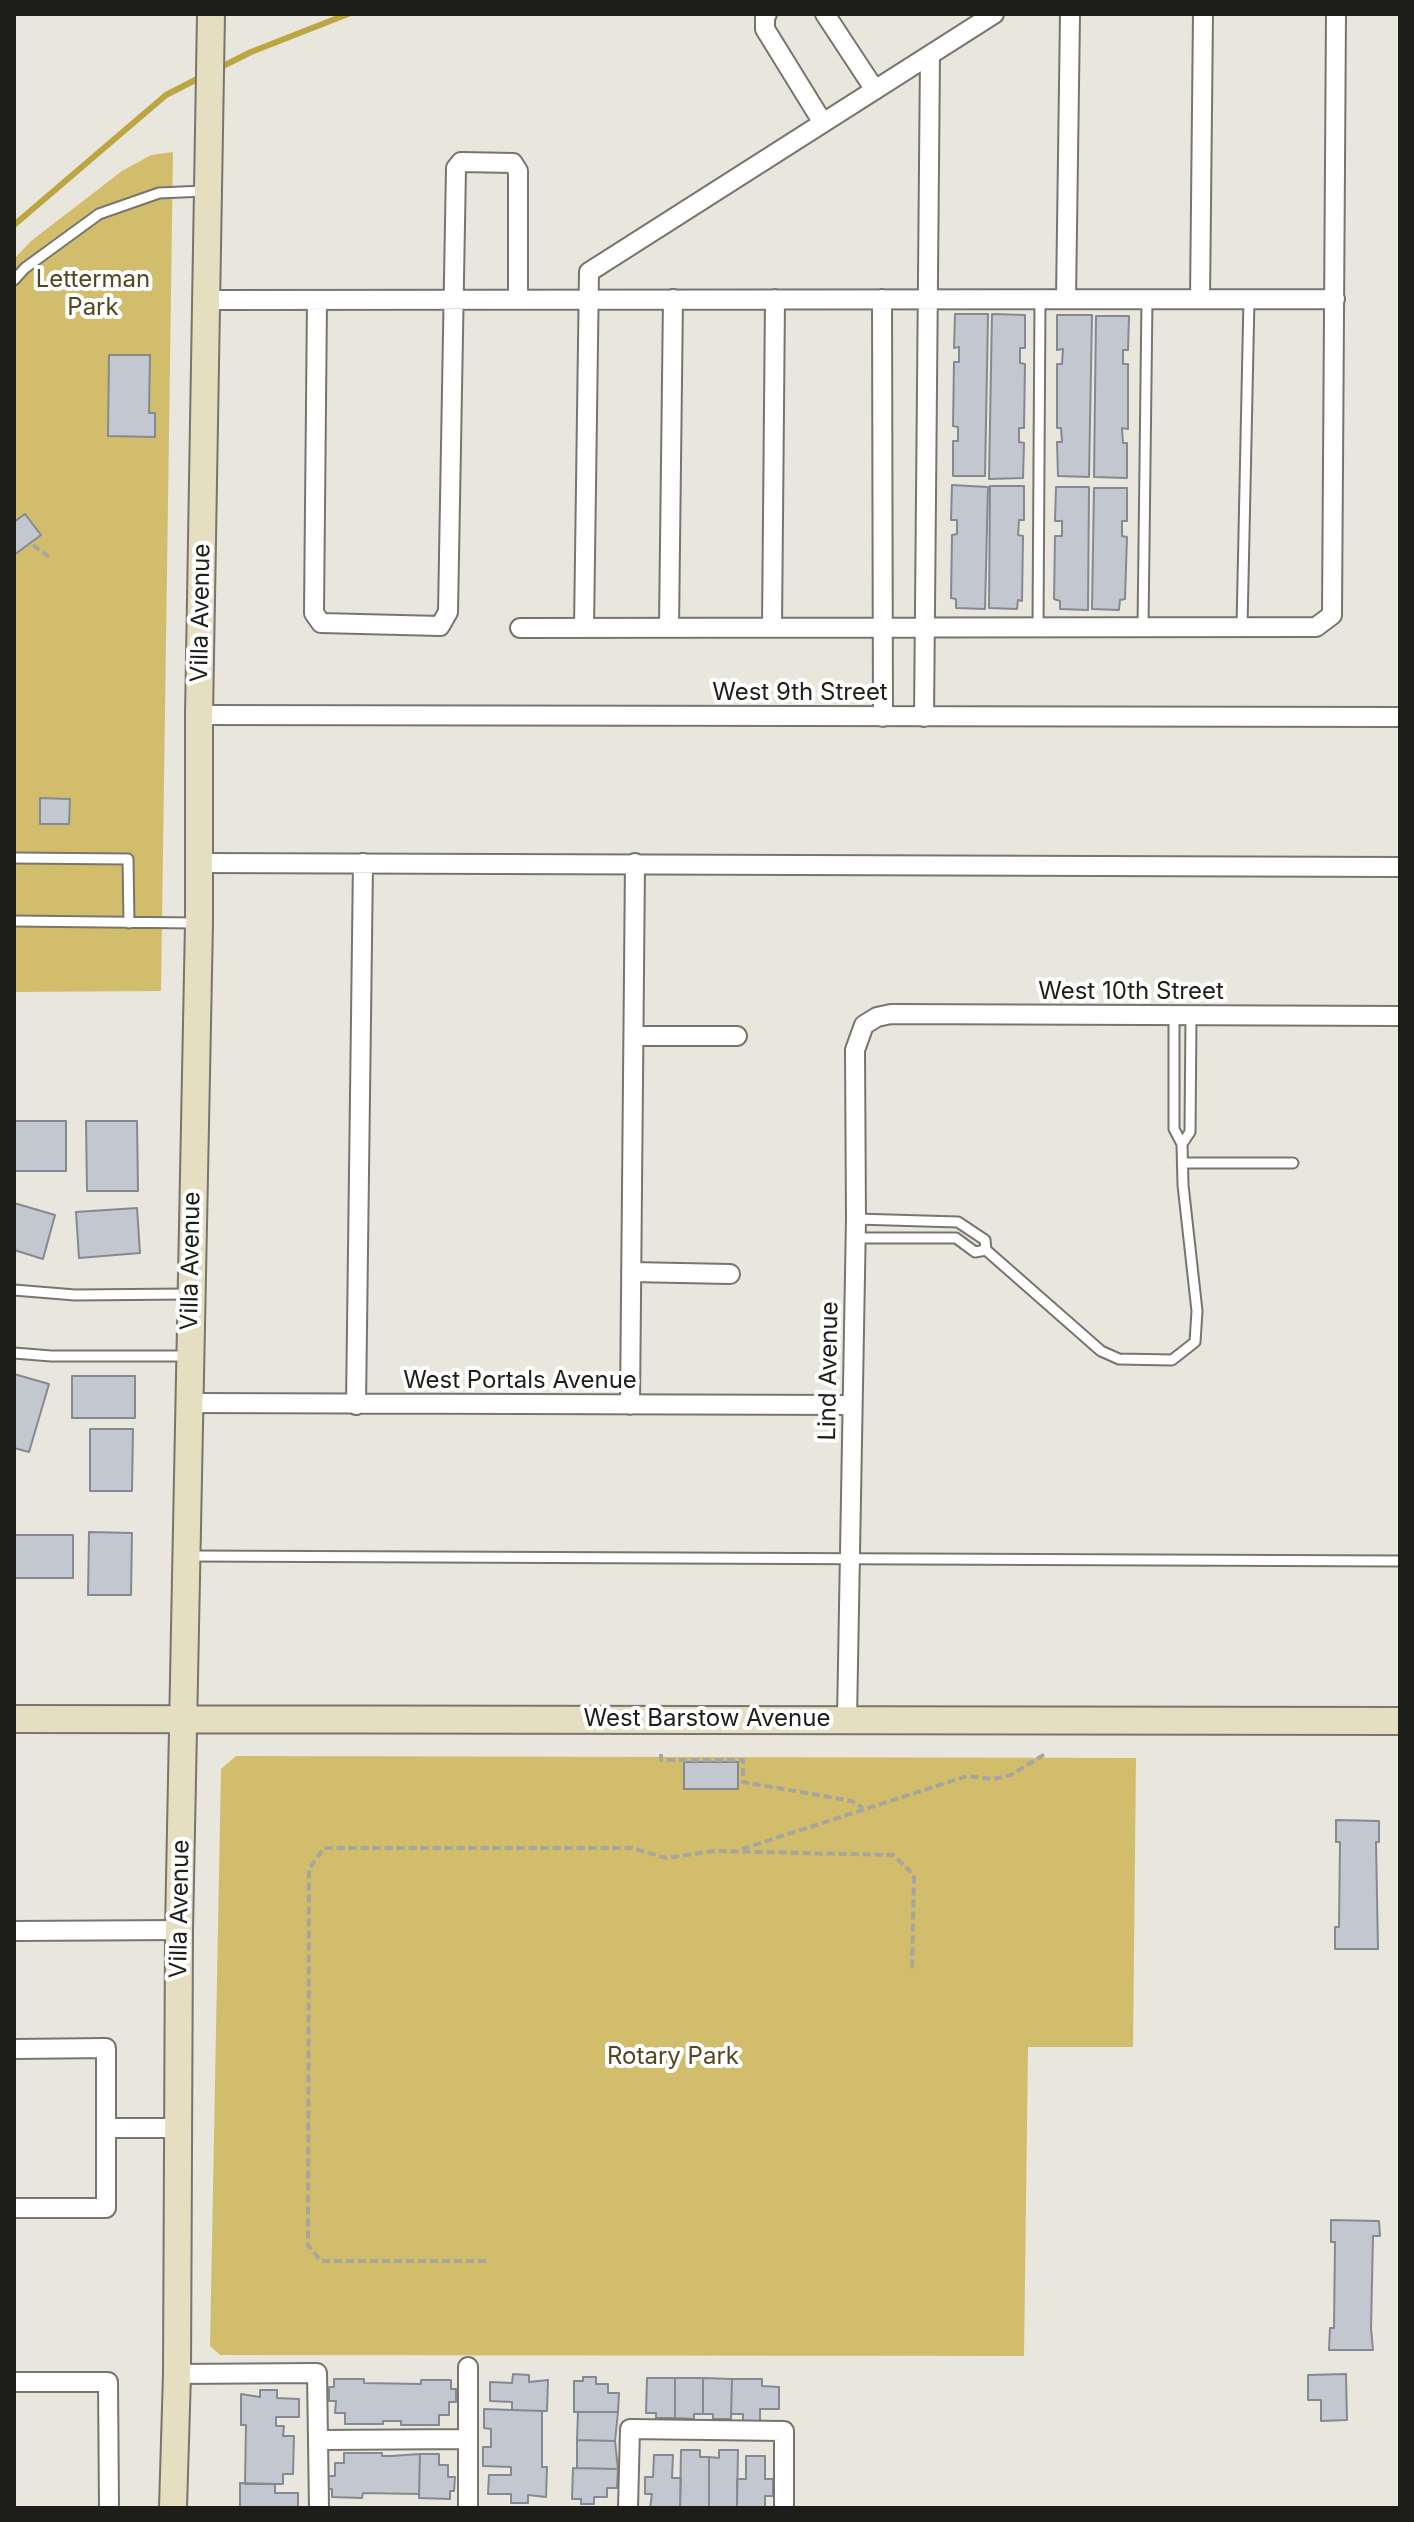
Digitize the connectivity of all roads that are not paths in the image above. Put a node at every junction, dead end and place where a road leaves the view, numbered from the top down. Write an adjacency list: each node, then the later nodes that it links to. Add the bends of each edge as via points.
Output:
1 (767, 14): 10 (street, via 765,29)
2 (825, 14): 9 (street)
3 (994, 14): 8 (street)
4 (1070, 14): 21 (street)
5 (1203, 14): 23 (street)
6 (1336, 14): 25 (street)
7 (210, 20): 11 (main road, Villa Avenue)
8 (930, 55): 9 (street); 19 (street)
9 (875, 90): 10 (street)
10 (823, 123): 15 (street, via 589,272)
11 (208, 190): 12 (lane, via 159,193 99,214); 26 (main road, Villa Avenue)
12 (14, 280)
13 (453, 299): 14 (street); 14 (street, via 456,168 461,162 513,163 518,171); 27 (street); 27 (street, via 448,612 440,626 321,623 314,613)
14 (518, 299): 15 (street)
15 (589, 299): 16 (street); 36 (street)
16 (673, 299): 17 (street); 31 (street)
17 (775, 299): 18 (street); 32 (street)
18 (882, 299): 19 (street); 28 (street)
19 (926, 299): 20 (street); 29 (street)
20 (1040, 299): 21 (street); 30 (lane)
21 (1066, 299): 22 (street)
22 (1147, 299): 23 (street); 33 (lane)
23 (1200, 299): 24 (street)
24 (1249, 299): 25 (street); 34 (lane)
25 (1335, 299): 34 (street, via 1332,615 1316,627)
26 (206, 300): 27 (street); 37 (main road, Villa Avenue)
27 (317, 300)
28 (883, 626): 29 (street); 32 (street); 38 (street)
29 (925, 626): 30 (street); 39 (street)
30 (1038, 626): 33 (street)
31 (669, 627): 32 (street); 36 (street)
32 (772, 627)
33 (1143, 627): 34 (street)
34 (1242, 627)
35 (520, 628): 36 (street)
36 (584, 628)
37 (199, 715): 38 (street, West 9th Street); 42 (main road, Villa Avenue)
38 (883, 717): 39 (street, West 9th Street)
39 (924, 717): 40 (street, West 9th Street)
40 (1400, 717)
41 (14, 858): 47 (lane, via 128,859)
42 (198, 863): 43 (street); 48 (main road, Villa Avenue)
43 (363, 863): 44 (street); 66 (street)
44 (635, 863): 45 (street); 52 (street)
45 (1400, 867)
46 (14, 921): 47 (lane)
47 (129, 923): 48 (lane)
48 (199, 923): 62 (main road, Villa Avenue)
49 (1182, 1016): 50 (street, West 10th Street); 51 (street, West 10th Street, via 891,1014); 54 (lane, via 1174,1129); 54 (lane, via 1190,1132)
50 (1400, 1016)
51 (864, 1025): 57 (street, Lind Avenue, via 855,1050)
52 (634, 1036): 53 (street); 59 (street)
53 (737, 1036)
54 (1182, 1144): 55 (lane)
55 (1183, 1163): 56 (lane); 58 (lane, via 1197,1311 1195,1342 1172,1360 1119,1359 1101,1351)
56 (1293, 1163)
57 (856, 1229): 58 (lane, via 956,1238 975,1252); 58 (lane, via 958,1222 985,1240); 68 (street, Lind Avenue)
58 (986, 1250)
59 (631, 1272): 60 (street); 67 (street)
60 (730, 1274)
61 (14, 1290): 62 (lane)
62 (191, 1293): 64 (main road, Villa Avenue)
63 (14, 1353): 64 (lane)
64 (189, 1356): 65 (main road, Villa Avenue)
65 (188, 1403): 66 (street, West Portals Avenue); 69 (main road, Villa Avenue)
66 (356, 1405): 67 (street, West Portals Avenue)
67 (630, 1405): 68 (street, West Portals Avenue)
68 (852, 1405): 70 (street, Lind Avenue)
69 (186, 1556): 70 (lane); 74 (main road, Villa Avenue)
70 (849, 1559): 71 (lane); 73 (street, Lind Avenue)
71 (1400, 1561)
72 (14, 1719): 74 (main road, West Barstow Avenue)
73 (847, 1719): 74 (main road, West Barstow Avenue); 75 (main road, West Barstow Avenue)
74 (184, 1720): 76 (main road, Villa Avenue)
75 (1400, 1721)
76 (179, 1930): 77 (street); 80 (main road, Villa Avenue)
77 (14, 1931)
78 (14, 2049): 79 (street, via 106,2048)
79 (106, 2128): 80 (street); 81 (street, via 106,2208)
80 (178, 2128): 83 (main road, Villa Avenue)
81 (14, 2208)
82 (468, 2367): 85 (street)
83 (177, 2374): 86 (street, via 317,2373); 88 (main road, Villa Avenue)
84 (14, 2382): 87 (street, via 108,2382)
85 (468, 2439): 86 (street); 90 (street)
86 (320, 2440): 89 (street)
87 (109, 2508)
88 (173, 2508)
89 (319, 2508)
90 (468, 2508)
91 (628, 2508): 92 (street, via 630,2429 784,2431)
92 (784, 2508)

